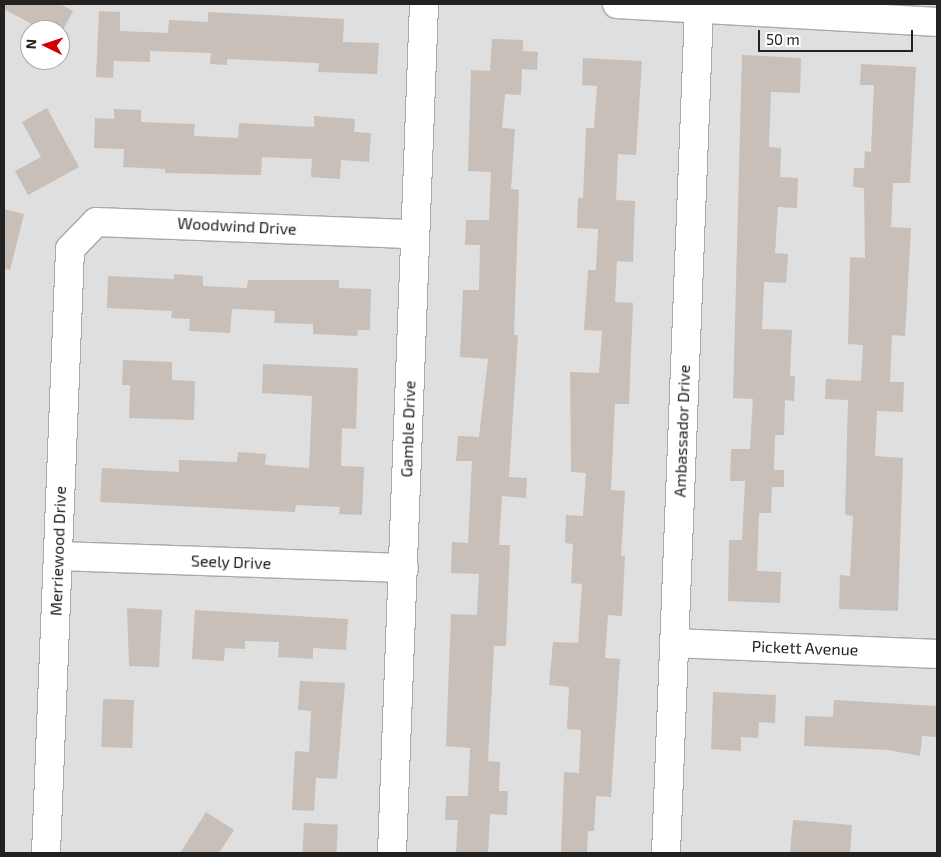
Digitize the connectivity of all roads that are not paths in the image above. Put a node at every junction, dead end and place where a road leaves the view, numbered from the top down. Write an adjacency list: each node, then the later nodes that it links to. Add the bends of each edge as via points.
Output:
1 (424, 4): 5 (street, Gamble Drive)
2 (618, 4): 3 (street)
3 (699, 9): 4 (street); 9 (street, Ambassador Drive)
4 (937, 22)
5 (415, 234): 6 (street, Woodwind Drive, via 96,222); 8 (street, Gamble Drive)
6 (70, 249): 7 (street, Merriewood Drive)
7 (58, 556): 8 (street, Seely Drive); 11 (street, Merriewood Drive)
8 (404, 568): 12 (street, Gamble Drive)
9 (674, 643): 10 (street, Pickett Avenue); 13 (street, Ambassador Drive)
10 (937, 654)
11 (46, 853)
12 (392, 853)
13 (666, 853)

